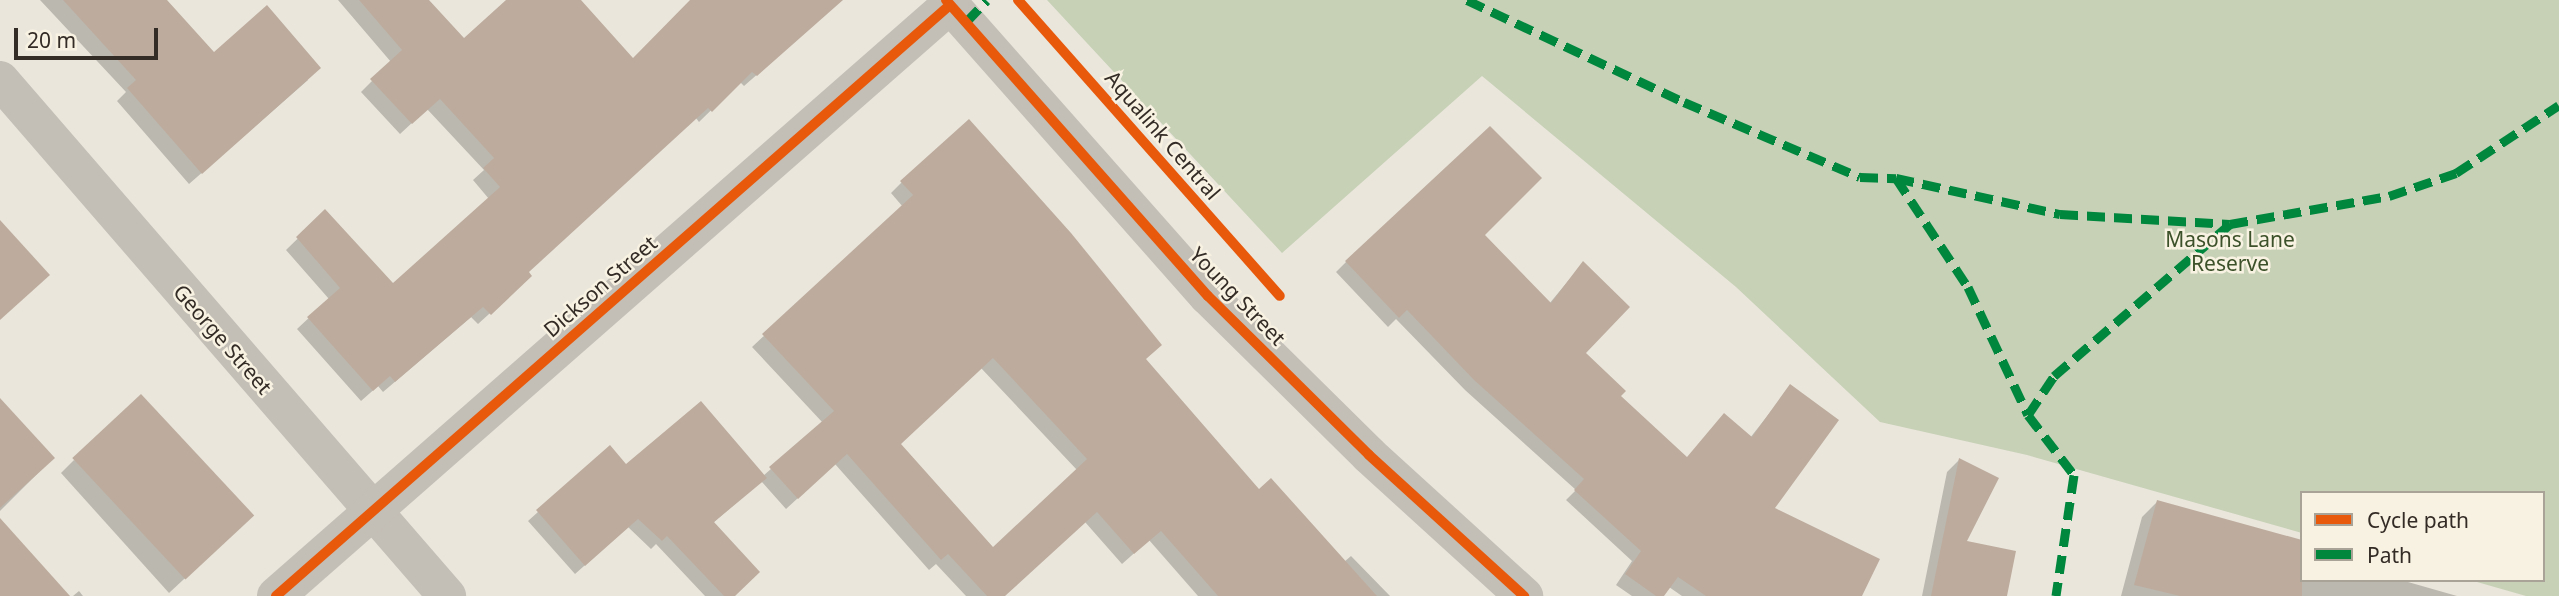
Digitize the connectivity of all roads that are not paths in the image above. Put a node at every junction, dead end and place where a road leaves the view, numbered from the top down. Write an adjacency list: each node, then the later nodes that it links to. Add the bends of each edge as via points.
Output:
1 (948, 2): 3 (street, Dickson Street); 6 (street, Young Street, via 1208,296 1369,455)
2 (0, 80): 3 (street, George Street)
3 (372, 512): 4 (street, Dickson Street); 5 (street, George Street)
4 (276, 596)
5 (447, 596)
6 (1524, 596)

